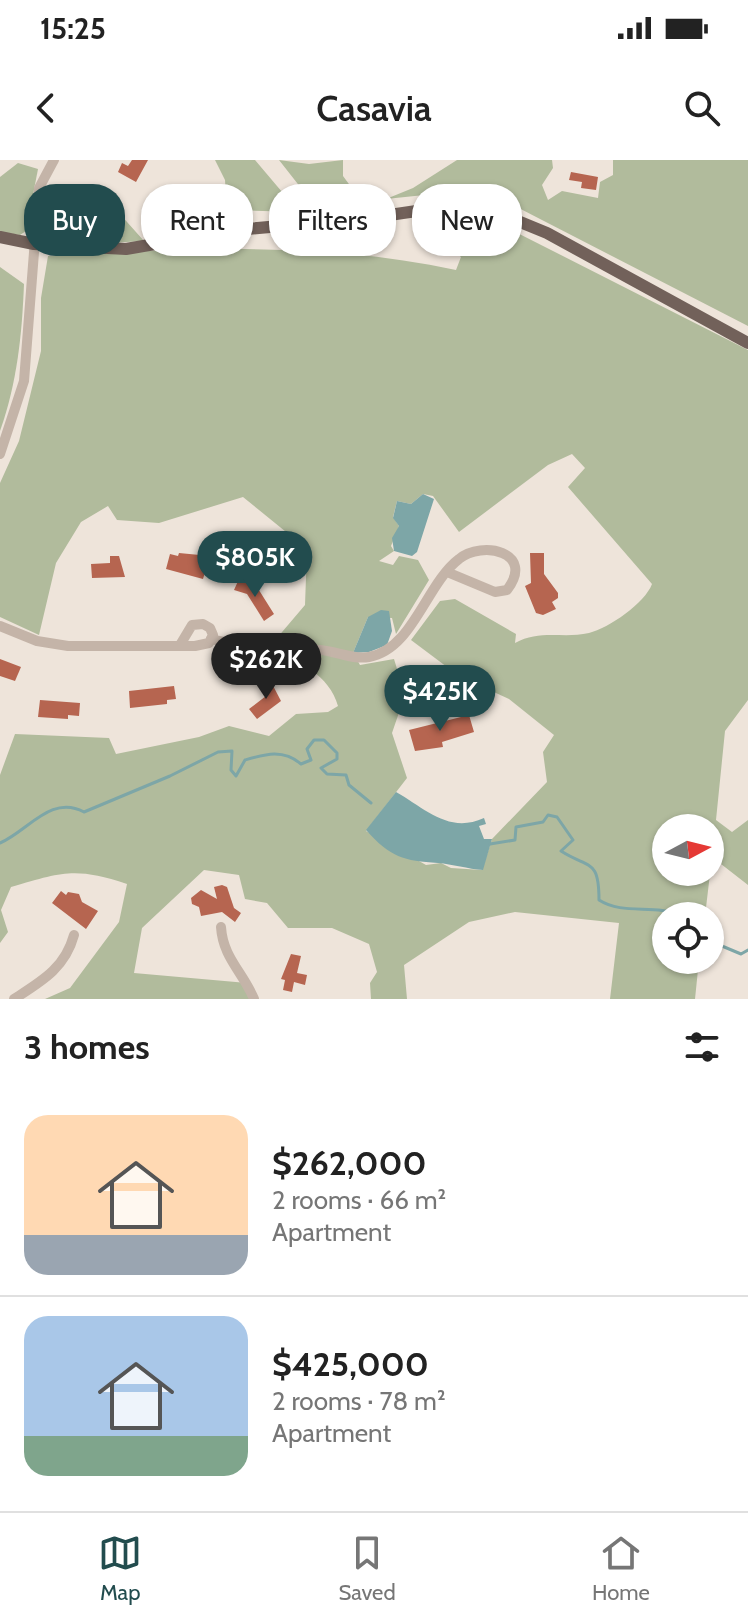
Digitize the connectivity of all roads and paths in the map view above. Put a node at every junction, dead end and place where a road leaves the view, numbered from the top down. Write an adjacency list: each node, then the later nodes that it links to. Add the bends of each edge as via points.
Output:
1 (54, 160): 2 (street)
2 (41, 184)
3 (0, 237): 4 (main road)
4 (24, 242)
5 (125, 249): 7 (main road, via 236,230 464,204 547,233)
6 (33, 256): 8 (street, via 24,381)
7 (748, 343)
8 (0, 454)
9 (447, 572): 9 (street, via 471,552 487,551 513,559 517,568 507,590 495,592); 11 (street, via 405,631 387,650 369,657 265,650)
10 (0, 626): 12 (street, via 68,646)
11 (211, 639): 12 (street); 12 (street, via 210,628 192,625)
12 (180, 645)
13 (221, 927): 16 (street, via 222,946)
14 (74, 935): 15 (street, via 51,975)
15 (14, 999)
16 (254, 999)

